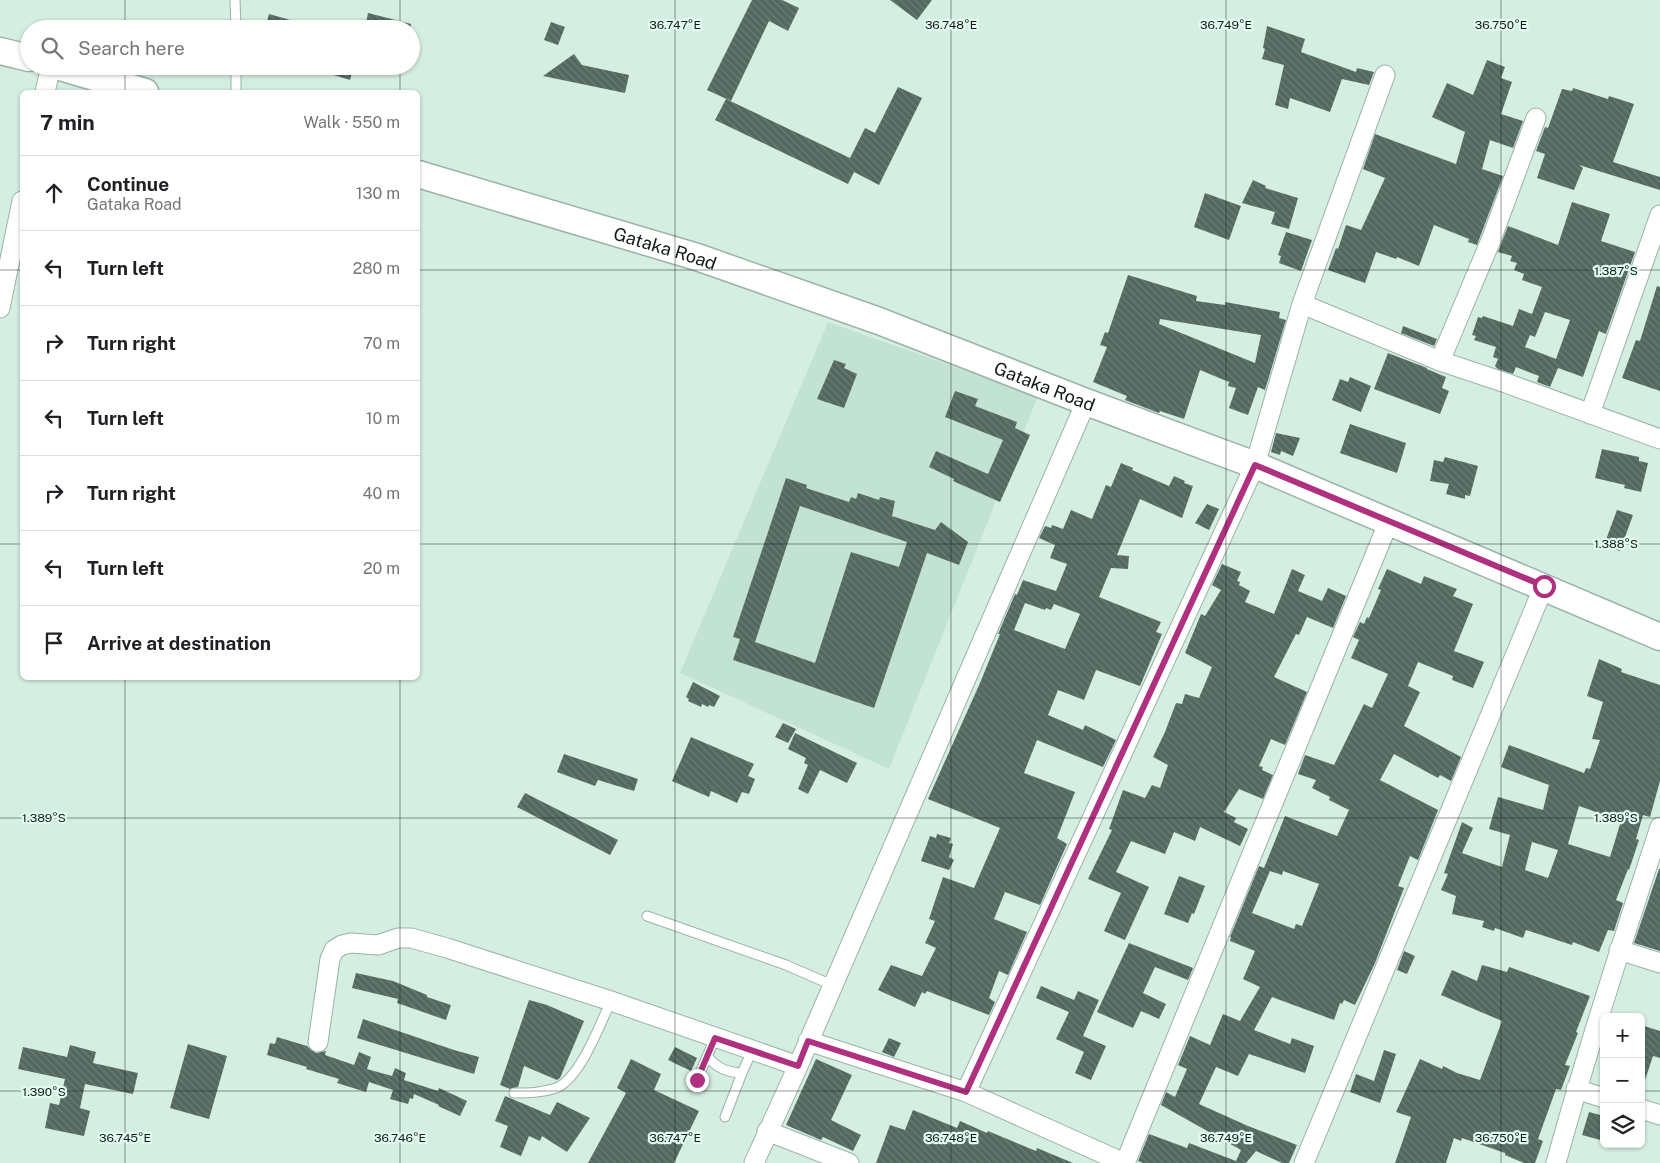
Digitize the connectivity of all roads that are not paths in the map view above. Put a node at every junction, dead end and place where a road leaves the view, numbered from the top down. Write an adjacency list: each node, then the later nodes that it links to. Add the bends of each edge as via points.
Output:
1 (235, 0): 2 (lane)
2 (236, 20)
3 (0, 50): 4 (street)
4 (20, 56)
5 (49, 75): 9 (street)
6 (87, 75): 10 (street)
7 (236, 75): 11 (lane)
8 (1385, 76): 16 (street)
9 (46, 90)
10 (138, 90)
11 (236, 90)
12 (1536, 118): 18 (street, via 1491,240)
13 (420, 175): 19 (street, Gataka Road, via 697,257 879,321)
14 (20, 211): 17 (street)
15 (1660, 215): 20 (street)
16 (1302, 304): 18 (street); 22 (street)
17 (0, 308)
18 (1440, 361): 20 (street)
19 (1086, 402): 22 (street, Gataka Road); 30 (street)
20 (1590, 414): 21 (street)
21 (1660, 440)
22 (1255, 465): 23 (street, Gataka Road); 41 (street)
23 (1389, 521): 24 (street, Gataka Road); 50 (street)
24 (1544, 586): 25 (street, Gataka Road); 51 (street)
25 (1660, 637)
26 (1660, 827): 28 (street)
27 (647, 916): 30 (lane, via 786,965)
28 (1619, 950): 29 (street); 40 (street)
29 (1660, 963)
30 (832, 985): 33 (street)
31 (610, 1001): 32 (street); 34 (street, via 411,938 398,938 378,945 342,945 334,950 330,959); 42 (lane, via 574,1074 558,1087 538,1093)
32 (715, 1038): 35 (street); 36 (lane)
33 (808, 1041): 37 (street); 41 (street)
34 (318, 1042)
35 (752, 1051): 37 (street); 38 (lane)
36 (707, 1056): 38 (lane, via 722,1069); 39 (lane)
37 (798, 1066): 47 (street)
38 (742, 1072): 46 (lane)
39 (697, 1080)
40 (1576, 1089): 43 (street); 52 (street)
41 (966, 1092): 50 (street)
42 (514, 1093)
43 (1600, 1097)
44 (1645, 1110): 45 (street)
45 (1660, 1115)
46 (725, 1117)
47 (768, 1131): 48 (street); 49 (street)
48 (754, 1163)
49 (849, 1163)
50 (1124, 1163)
51 (1304, 1163)
52 (1556, 1163)

